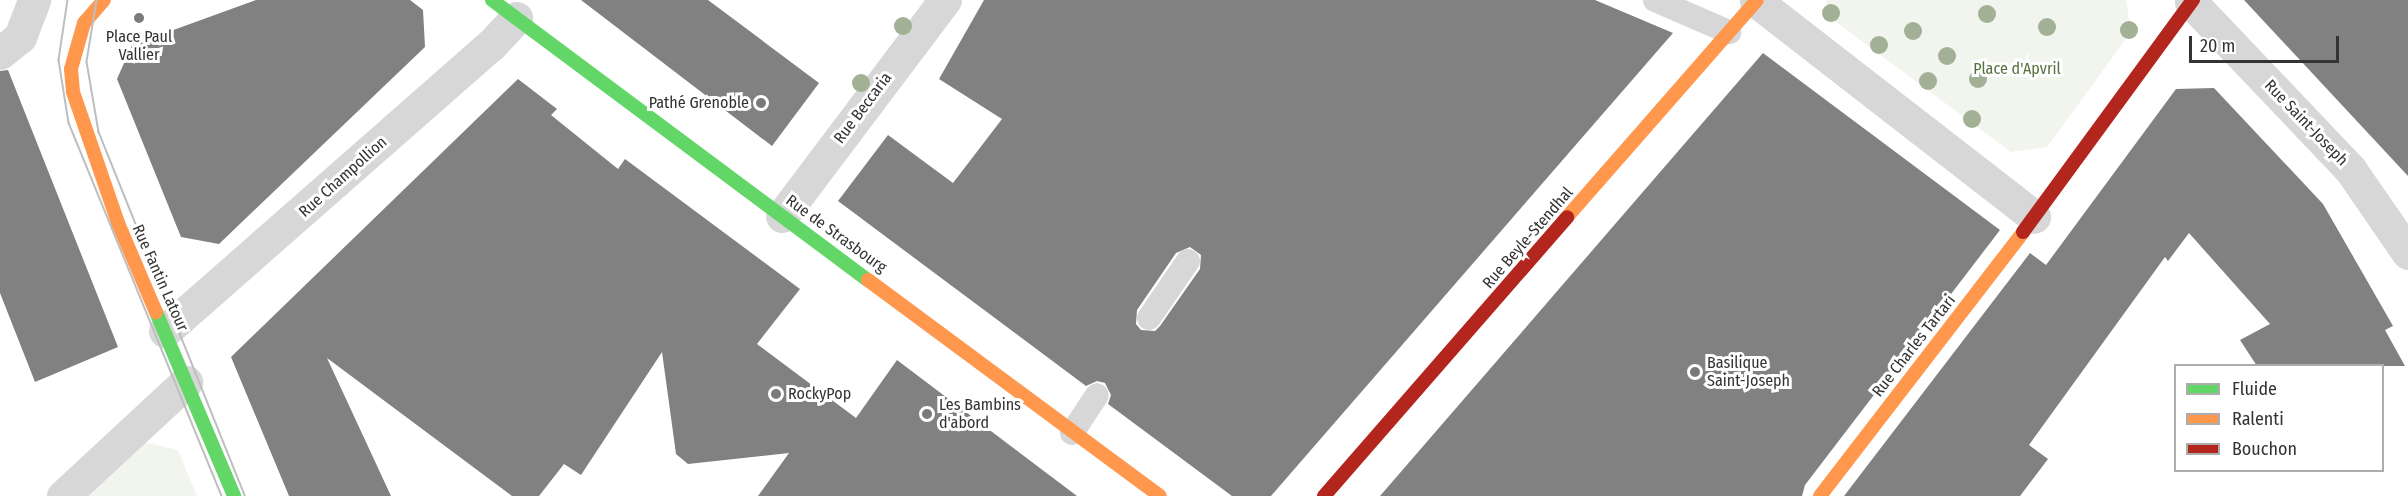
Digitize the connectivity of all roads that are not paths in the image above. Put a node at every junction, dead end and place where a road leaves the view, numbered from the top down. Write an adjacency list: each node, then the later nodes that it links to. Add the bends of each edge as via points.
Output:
1 (104, 0): 15 (street, Rue Fantin Latour, via 84,22 71,69 73,92 118,223)
2 (945, 0): 10 (street, Rue Beccaria)
3 (1655, 0): 8 (lane)
4 (34, 1): 9 (street, via 20,37)
5 (1757, 1): 8 (street, Rue Beyle-Stendhal); 11 (street)
6 (2191, 1): 11 (street); 12 (street, Rue Saint-Joseph, via 2350,169)
7 (504, 9): 10 (street, Rue de Strasbourg); 15 (street, Rue Champollion, via 491,45)
8 (1729, 32): 22 (street, Rue Beyle-Stendhal)
9 (0, 53)
10 (782, 216): 18 (street, Rue de Strasbourg)
11 (2034, 217): 23 (street, Rue Charles Tartari)
12 (2408, 253)
13 (1188, 261): 14 (lane)
14 (1149, 318)
15 (165, 331): 16 (street, Rue Fantin Latour)
16 (186, 382): 19 (street); 20 (street, Rue Fantin Latour)
17 (1098, 395): 18 (lane)
18 (1072, 433): 21 (street, Rue de Strasbourg)
19 (63, 496)
20 (234, 496)
21 (1160, 496)
22 (1324, 496)
23 (1820, 496)

